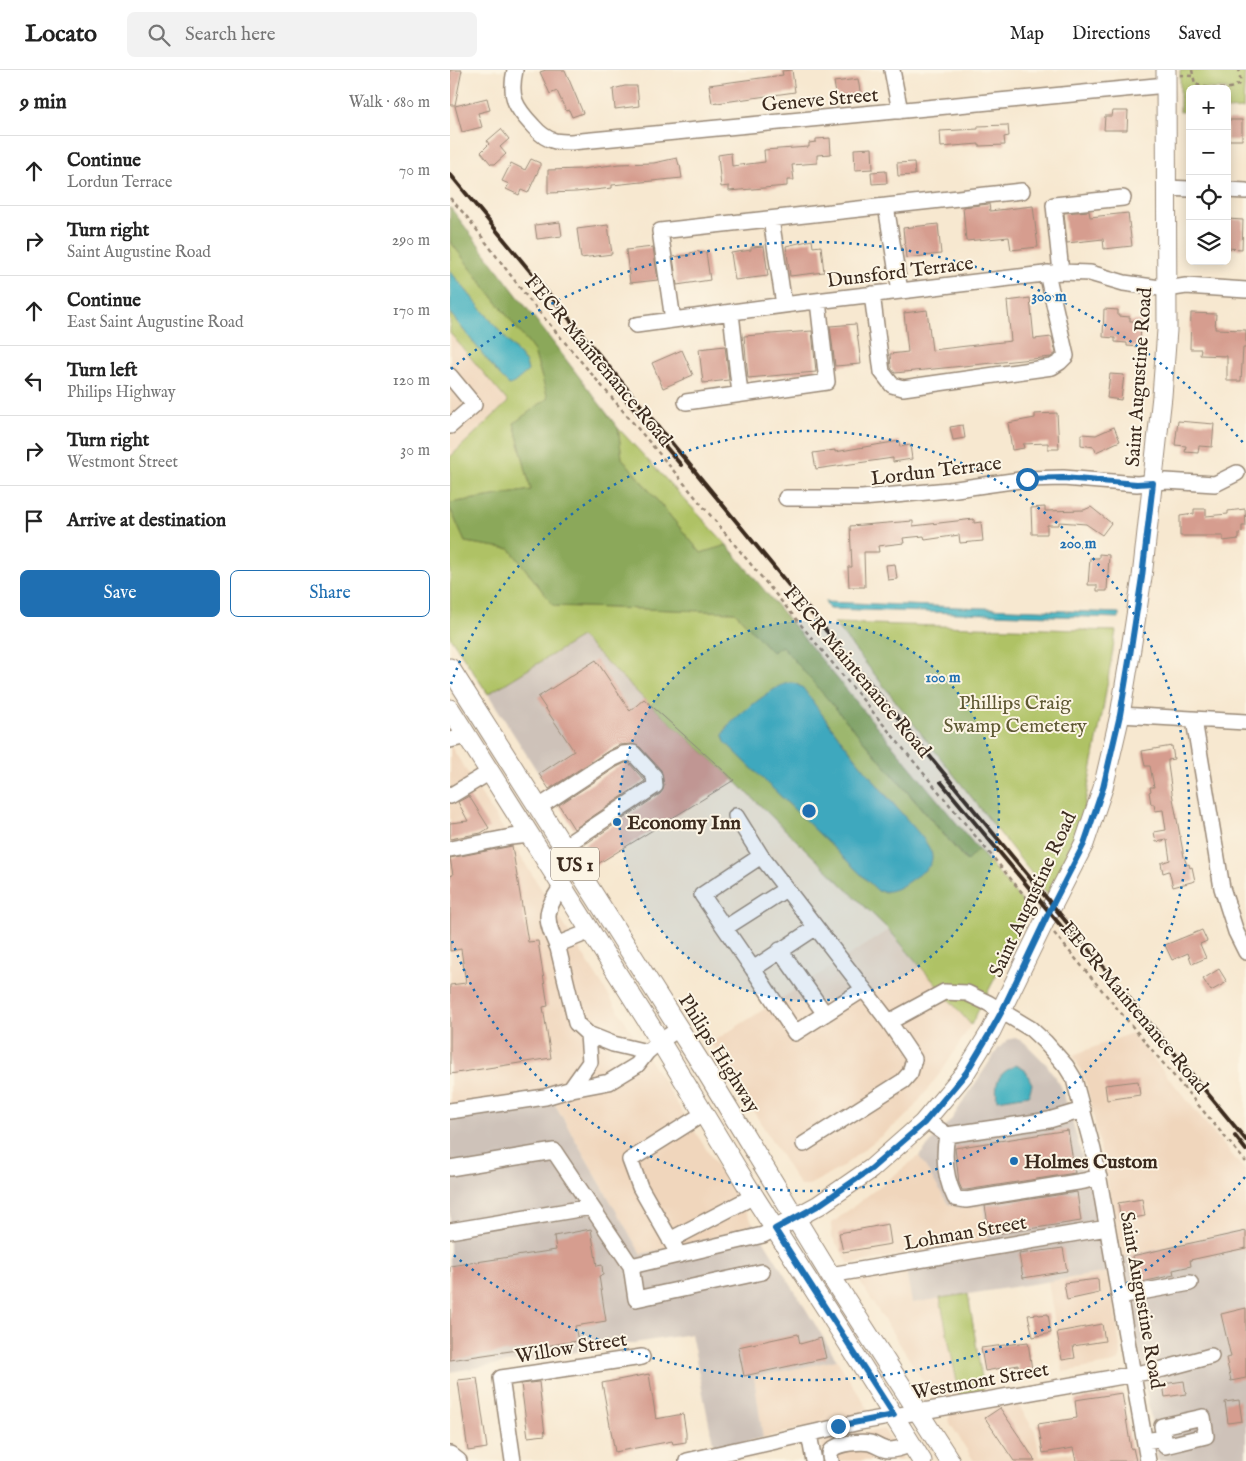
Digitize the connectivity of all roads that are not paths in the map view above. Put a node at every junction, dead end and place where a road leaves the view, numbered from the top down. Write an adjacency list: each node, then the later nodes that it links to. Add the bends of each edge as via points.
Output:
1 (515, 70): 4 (street, Geneve Street, via 513,97 518,111 541,134 571,142)
2 (892, 70): 4 (street)
3 (1170, 77): 4 (street, Geneve Street); 5 (main road, Saint Augustine Road)
4 (900, 111)
5 (1166, 188): 6 (street); 14 (main road, Saint Augustine Road)
6 (1186, 189)
7 (1231, 190): 9 (street)
8 (1022, 191): 11 (street)
9 (1246, 191)
10 (1123, 198): 13 (street, via 1054,205)
11 (886, 206): 12 (street); 16 (street)
12 (771, 219): 19 (street); 21 (street, via 660,231)
13 (1054, 272): 14 (street, Dunsford Terrace, via 1090,273 1124,284); 16 (street, Dunsford Terrace); 17 (street, via 1066,356 1060,362 1052,367 903,388 892,385 882,372)
14 (1167, 289): 15 (street, Dunsford Terrace, via 1186,286); 28 (main road, Saint Augustine Road, via 1167,330)
15 (1246, 290)
16 (900, 291): 17 (street, Dunsford Terrace)
17 (872, 294): 18 (street, Dunsford Terrace)
18 (818, 301): 19 (street, Dunsford Terrace); 24 (street, via 827,382)
19 (784, 305): 20 (street, Dunsford Terrace)
20 (731, 312): 21 (street, Dunsford Terrace); 24 (street)
21 (673, 320): 22 (street, Dunsford Terrace)
22 (636, 325)
23 (450, 376): 26 (street, via 474,405)
24 (740, 394): 25 (street)
25 (686, 402)
26 (450, 426)
27 (1237, 473): 28 (street, Lordun Terrace, via 1215,484)
28 (1153, 483): 29 (street, Lordun Terrace, via 1027,479 862,498); 32 (main road, Saint Augustine Road)
29 (786, 498)
30 (450, 668): 38 (main road, Philips Highway / US 1)
31 (450, 709): 35 (main road, US 1)
32 (1120, 715): 33 (street); 55 (main road, Saint Augustine Road, via 1103,788 1084,844)
33 (1194, 720): 34 (street); 52 (street, via 1222,888)
34 (1246, 722)
35 (459, 738): 36 (main road, US 1)
36 (490, 772): 37 (street); 40 (main road, US 1)
37 (450, 796)
38 (539, 807): 41 (main road, Philips Highway / US 1); 41 (street, via 623,754 633,753 654,776 655,786)
39 (736, 816): 43 (street)
40 (530, 835): 42 (street); 44 (main road, US 1)
41 (563, 847): 44 (street); 58 (main road, Philips Highway / US 1)
42 (450, 849)
43 (761, 856): 46 (street); 47 (street, via 702,895)
44 (545, 859): 45 (main road, US 1)
45 (562, 886): 49 (main road, US 1); 50 (street, via 548,911 547,925)
46 (786, 889): 47 (street); 48 (street)
47 (725, 928): 53 (street)
48 (815, 928): 51 (street); 54 (street)
49 (591, 931): 50 (street, via 562,943); 60 (main road, US 1)
50 (558, 948): 59 (street, via 576,1023)
51 (780, 950): 53 (street); 56 (street)
52 (1246, 952)
53 (753, 969): 56 (street, via 794,1033)
54 (864, 989): 56 (street); 57 (street)
55 (1002, 1011): 57 (street, via 967,993 944,992); 64 (street, Saint Augustine Road, via 1031,1029 1066,1066 1074,1079); 67 (main road, via 966,1073)
56 (825, 1014)
57 (889, 1022): 69 (street, via 914,1060 910,1073 903,1081)
58 (679, 1029): 60 (street); 74 (main road, Philips Highway / US 1)
59 (588, 1034): 60 (street, via 612,1044); 61 (street)
60 (654, 1047): 62 (street, via 637,1065); 66 (main road, US 1)
61 (590, 1062): 62 (street); 63 (street)
62 (613, 1080): 63 (street)
63 (570, 1090): 65 (street, via 545,1097)
64 (1083, 1110): 68 (street, via 1049,1120); 71 (street, Saint Augustine Road)
65 (450, 1111)
66 (703, 1114): 72 (main road, US 1); 78 (street, via 630,1160 640,1187)
67 (926, 1120): 68 (street); 74 (main road, via 871,1169)
68 (947, 1135): 71 (street, via 944,1155 948,1186 955,1198 966,1200)
69 (804, 1144)
70 (450, 1168): 73 (street, via 554,1150)
71 (1099, 1177): 75 (street, Saint Augustine Road)
72 (754, 1196): 76 (main road, US 1); 78 (street)
73 (591, 1207): 77 (street); 80 (street)
74 (795, 1218): 76 (main road); 82 (main road, Philips Highway / US 1)
75 (1107, 1228): 82 (street, Lohman Street); 84 (street, Saint Augustine Road)
76 (775, 1229): 79 (street, via 763,1235); 89 (main road, US 1)
77 (450, 1231)
78 (670, 1240): 79 (street)
79 (679, 1255): 80 (street)
80 (631, 1266): 81 (street, via 636,1299)
81 (762, 1272)
82 (830, 1275): 88 (main road, Philips Highway / US 1)
83 (1190, 1283): 84 (street)
84 (1119, 1296): 87 (street, Saint Augustine Road)
85 (1211, 1356): 87 (street, Westmont Street)
86 (642, 1357): 96 (street, Willow Street, via 500,1378)
87 (1133, 1373): 88 (street, Westmont Street); 92 (street, Saint Augustine Road)
88 (917, 1411): 89 (street, Westmont Street); 101 (main road, Philips Highway / US 1)
89 (894, 1415): 90 (street, Westmont Street); 93 (main road, US 1)
90 (809, 1434): 97 (street, Westmont Street); 98 (street)
91 (1164, 1438): 92 (street)
92 (1145, 1441): 102 (street, Saint Augustine Road)
93 (912, 1444): 99 (street, via 899,1449 882,1449 861,1442 839,1445 832,1449); 100 (main road, US 1)
94 (450, 1454): 95 (street)
95 (459, 1461)
96 (513, 1461)
97 (687, 1461)
98 (814, 1461)
99 (831, 1461)
100 (922, 1461)
101 (950, 1461)
102 (1148, 1461)

